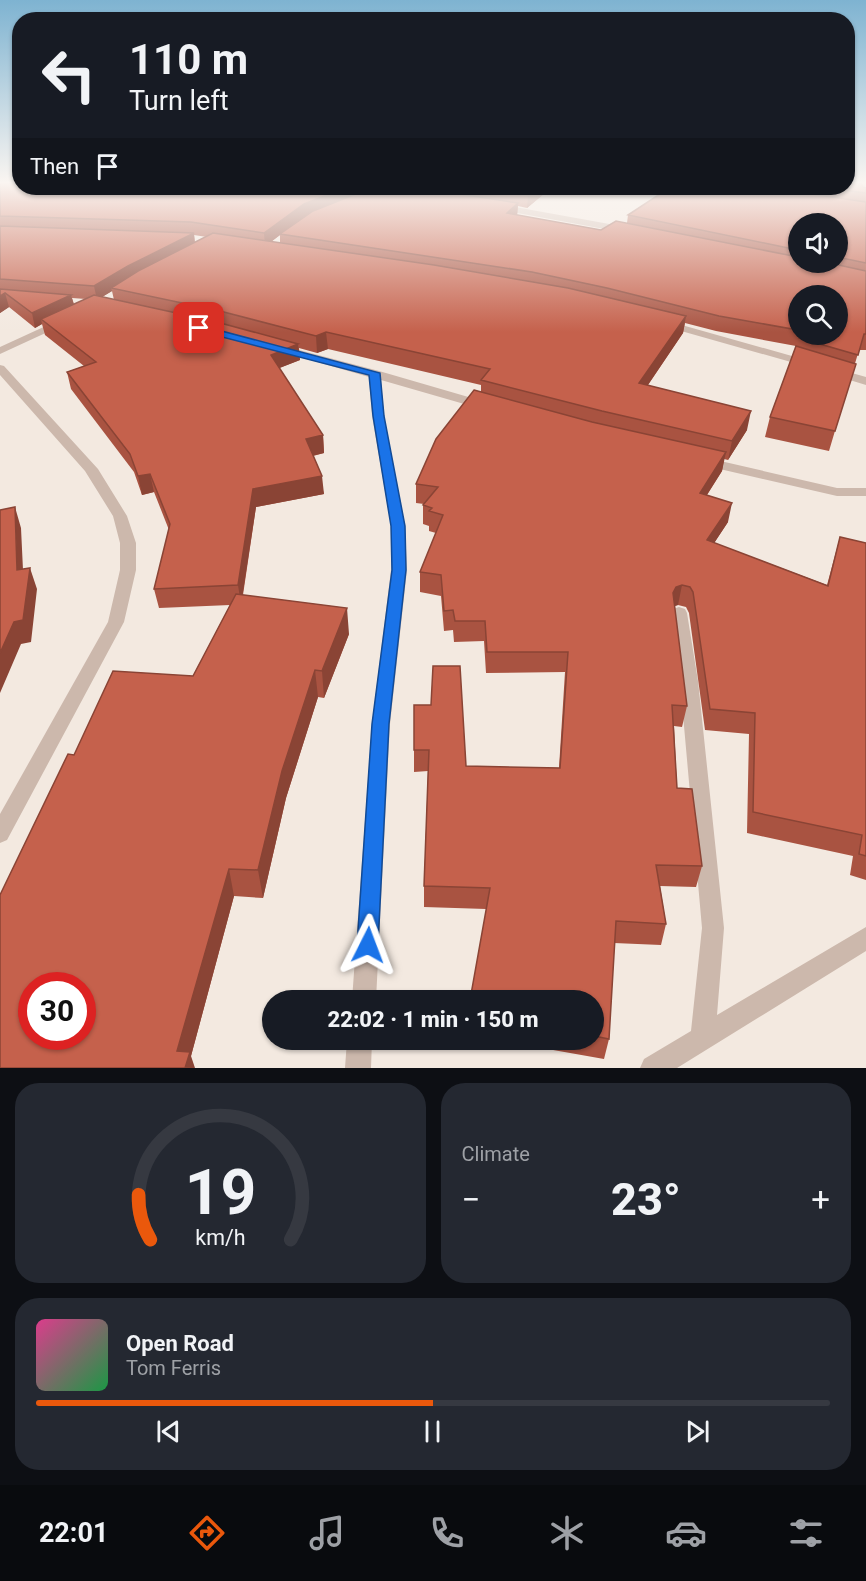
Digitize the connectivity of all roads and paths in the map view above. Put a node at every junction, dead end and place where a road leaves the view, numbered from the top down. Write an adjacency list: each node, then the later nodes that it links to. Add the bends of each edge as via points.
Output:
1 (76, 315): 4 (street)
2 (654, 320): 7 (street)
3 (270, 345): 6 (street)
4 (0, 351)
5 (0, 368): 12 (street, via 91,470 120,516 128,543 128,570 116,622)
6 (375, 373): 8 (street); 14 (street, via 378,416 398,526 399,570 381,724)
7 (866, 381)
8 (497, 409)
9 (686, 457): 10 (street, via 837,492)
10 (866, 492)
11 (679, 613): 15 (street, via 690,681 713,928)
12 (0, 834)
13 (866, 938): 15 (street)
14 (365, 990)
15 (703, 1038): 18 (street)
16 (359, 1050): 17 (street)
17 (358, 1068)
18 (653, 1068)

